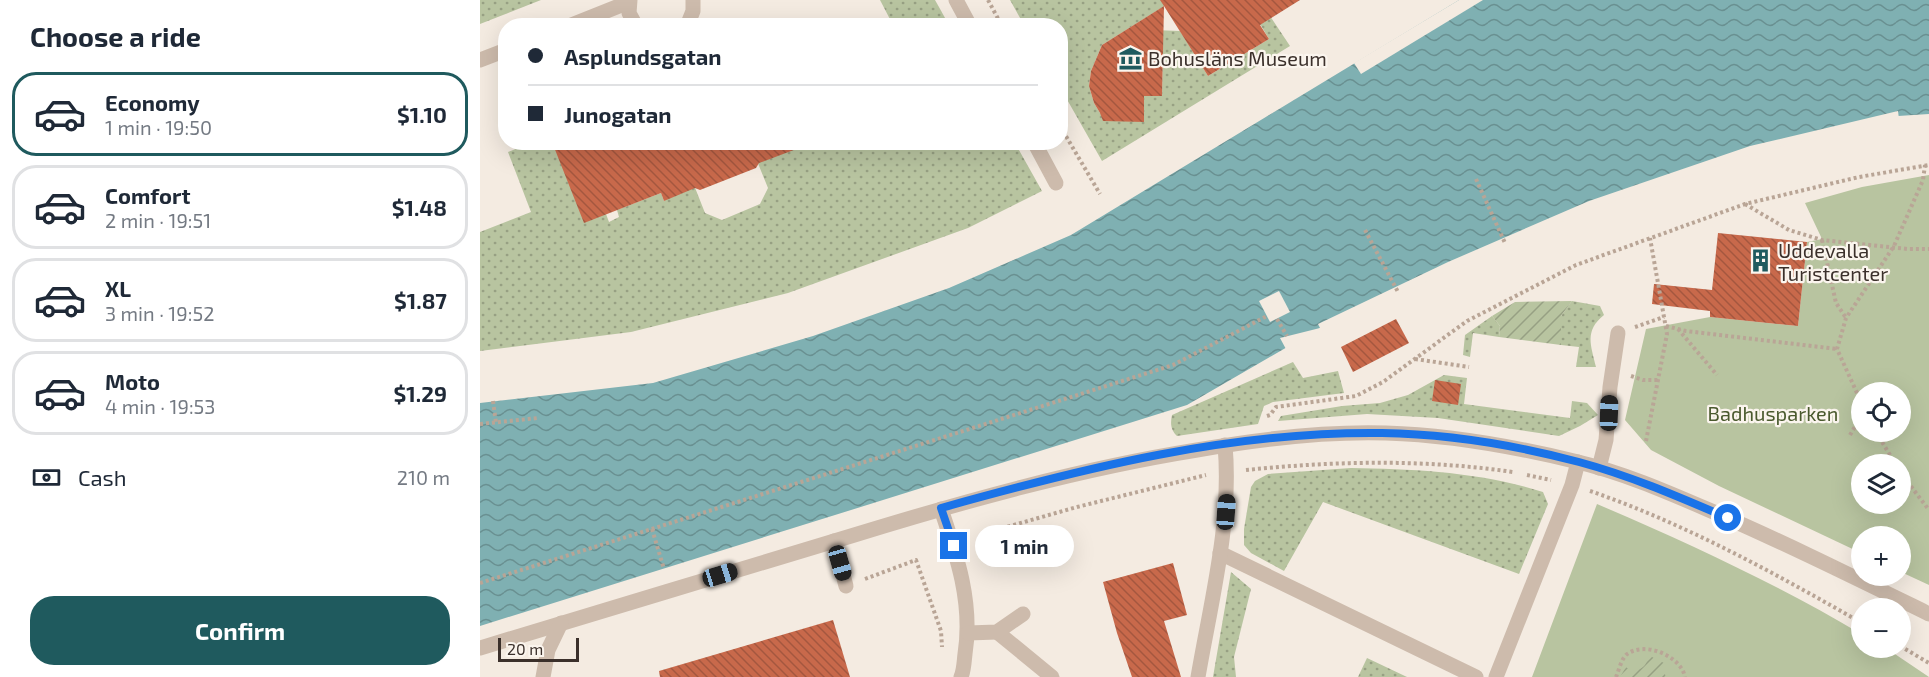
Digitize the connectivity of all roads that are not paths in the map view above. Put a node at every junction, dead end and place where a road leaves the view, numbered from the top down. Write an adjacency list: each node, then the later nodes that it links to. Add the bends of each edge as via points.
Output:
1 (693, 0): 6 (street)
2 (956, 0): 7 (street)
3 (630, 1): 4 (street); 5 (street)
4 (589, 18)
5 (632, 18)
6 (690, 18)
7 (966, 18)
8 (498, 53): 9 (street)
9 (480, 60)
10 (1038, 150): 11 (street)
11 (1056, 183)
12 (1618, 333): 15 (street, via 1606,440)
13 (1225, 445): 14 (street, via 1334,434 1422,435 1502,445); 16 (street, via 1080,471); 18 (street, via 1228,471)
14 (1578, 462): 15 (street); 31 (street)
15 (1599, 468): 21 (street, via 1658,488 1746,526)
16 (941, 508): 17 (street); 23 (street, via 967,597)
17 (834, 541): 19 (street); 22 (street)
18 (1220, 553): 29 (street); 30 (street)
19 (846, 586)
20 (1023, 614): 24 (street)
21 (1929, 614)
22 (561, 623): 25 (street); 26 (street, via 548,650)
23 (968, 633): 24 (street); 27 (street)
24 (997, 633): 28 (street)
25 (480, 648)
26 (543, 677)
27 (961, 677)
28 (1052, 677)
29 (1198, 677)
30 (1476, 677)
31 (1496, 677)

